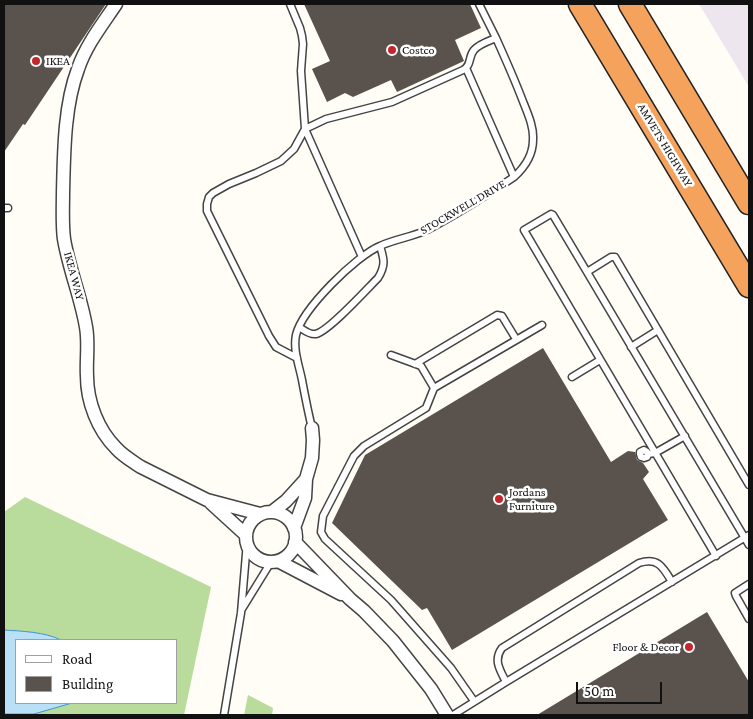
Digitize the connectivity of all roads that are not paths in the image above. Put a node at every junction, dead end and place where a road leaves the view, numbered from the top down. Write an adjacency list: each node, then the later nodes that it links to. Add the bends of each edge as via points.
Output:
1 (116, 4): 32 (street, IKEA WAY, via 89,44 78,68 66,130 64,238 84,315 88,396 106,436 116,448 140,467)
2 (290, 4): 8 (lane, via 303,44)
3 (479, 4): 6 (lane, STOCKWELL DRIVE)
4 (580, 4): 14 (highway, AMVETS HIGHWAY)
5 (630, 4): 10 (highway)
6 (496, 38): 7 (lane, via 474,50); 9 (lane, STOCKWELL DRIVE, via 533,136 528,159)
7 (466, 68): 8 (lane, via 392,102 326,118); 9 (lane)
8 (304, 129): 12 (lane); 21 (lane, via 294,149 281,161 219,189 209,197 207,204 207,211 276,348)
9 (514, 177): 11 (lane, STOCKWELL DRIVE, via 426,230)
10 (749, 203)
11 (380, 246): 12 (lane, STOCKWELL DRIVE); 16 (lane, via 384,263 378,278 332,325 316,334 310,334)
12 (362, 257): 16 (lane, STOCKWELL DRIVE, via 317,300)
13 (587, 272): 17 (lane, via 613,256); 19 (lane); 22 (lane, via 552,215 524,230)
14 (749, 286)
15 (542, 325): 18 (lane)
16 (299, 326): 21 (lane, STOCKWELL DRIVE)
17 (658, 330): 19 (lane); 31 (lane)
18 (516, 339): 23 (lane, via 502,316 497,314); 25 (lane)
19 (631, 347): 27 (lane)
20 (390, 355): 23 (lane)
21 (297, 358): 26 (lane, STOCKWELL DRIVE)
22 (600, 360): 24 (lane); 29 (lane)
23 (415, 364): 25 (lane, via 421,366)
24 (572, 377)
25 (434, 388): 47 (lane, via 426,408 364,446 354,456 323,516 321,532 391,600 451,668)
26 (312, 428): 30 (street, STOCKWELL DRIVE, via 313,451)
27 (685, 436): 29 (lane); 35 (lane)
28 (640, 453): 29 (lane, via 643,458)
29 (652, 454): 39 (lane)
30 (306, 479): 33 (street, STOCKWELL DRIVE, via 286,501); 34 (street, STOCKWELL DRIVE, via 305,498)
31 (749, 484)
32 (207, 500): 33 (street, IKEA WAY); 36 (street, IKEA WAY)
33 (266, 513): 34 (street, via 286,517); 36 (street, via 252,521)
34 (294, 528): 37 (street)
35 (747, 537): 38 (lane); 39 (lane)
36 (246, 539): 40 (street, via 255,556); 44 (lane)
37 (295, 542): 40 (street, via 287,556); 43 (street)
38 (749, 545)
39 (716, 556): 41 (lane)
40 (274, 561): 43 (street); 44 (lane)
41 (672, 582): 46 (lane); 46 (lane, via 658,563 646,561 639,564 502,648 497,661)
42 (749, 584): 45 (lane, via 735,593)
43 (350, 599): 49 (street, via 398,646)
44 (241, 613): 48 (lane)
45 (749, 619)
46 (506, 682): 47 (lane)
47 (474, 701): 50 (lane)
48 (224, 715)
49 (447, 715)
50 (453, 715)

